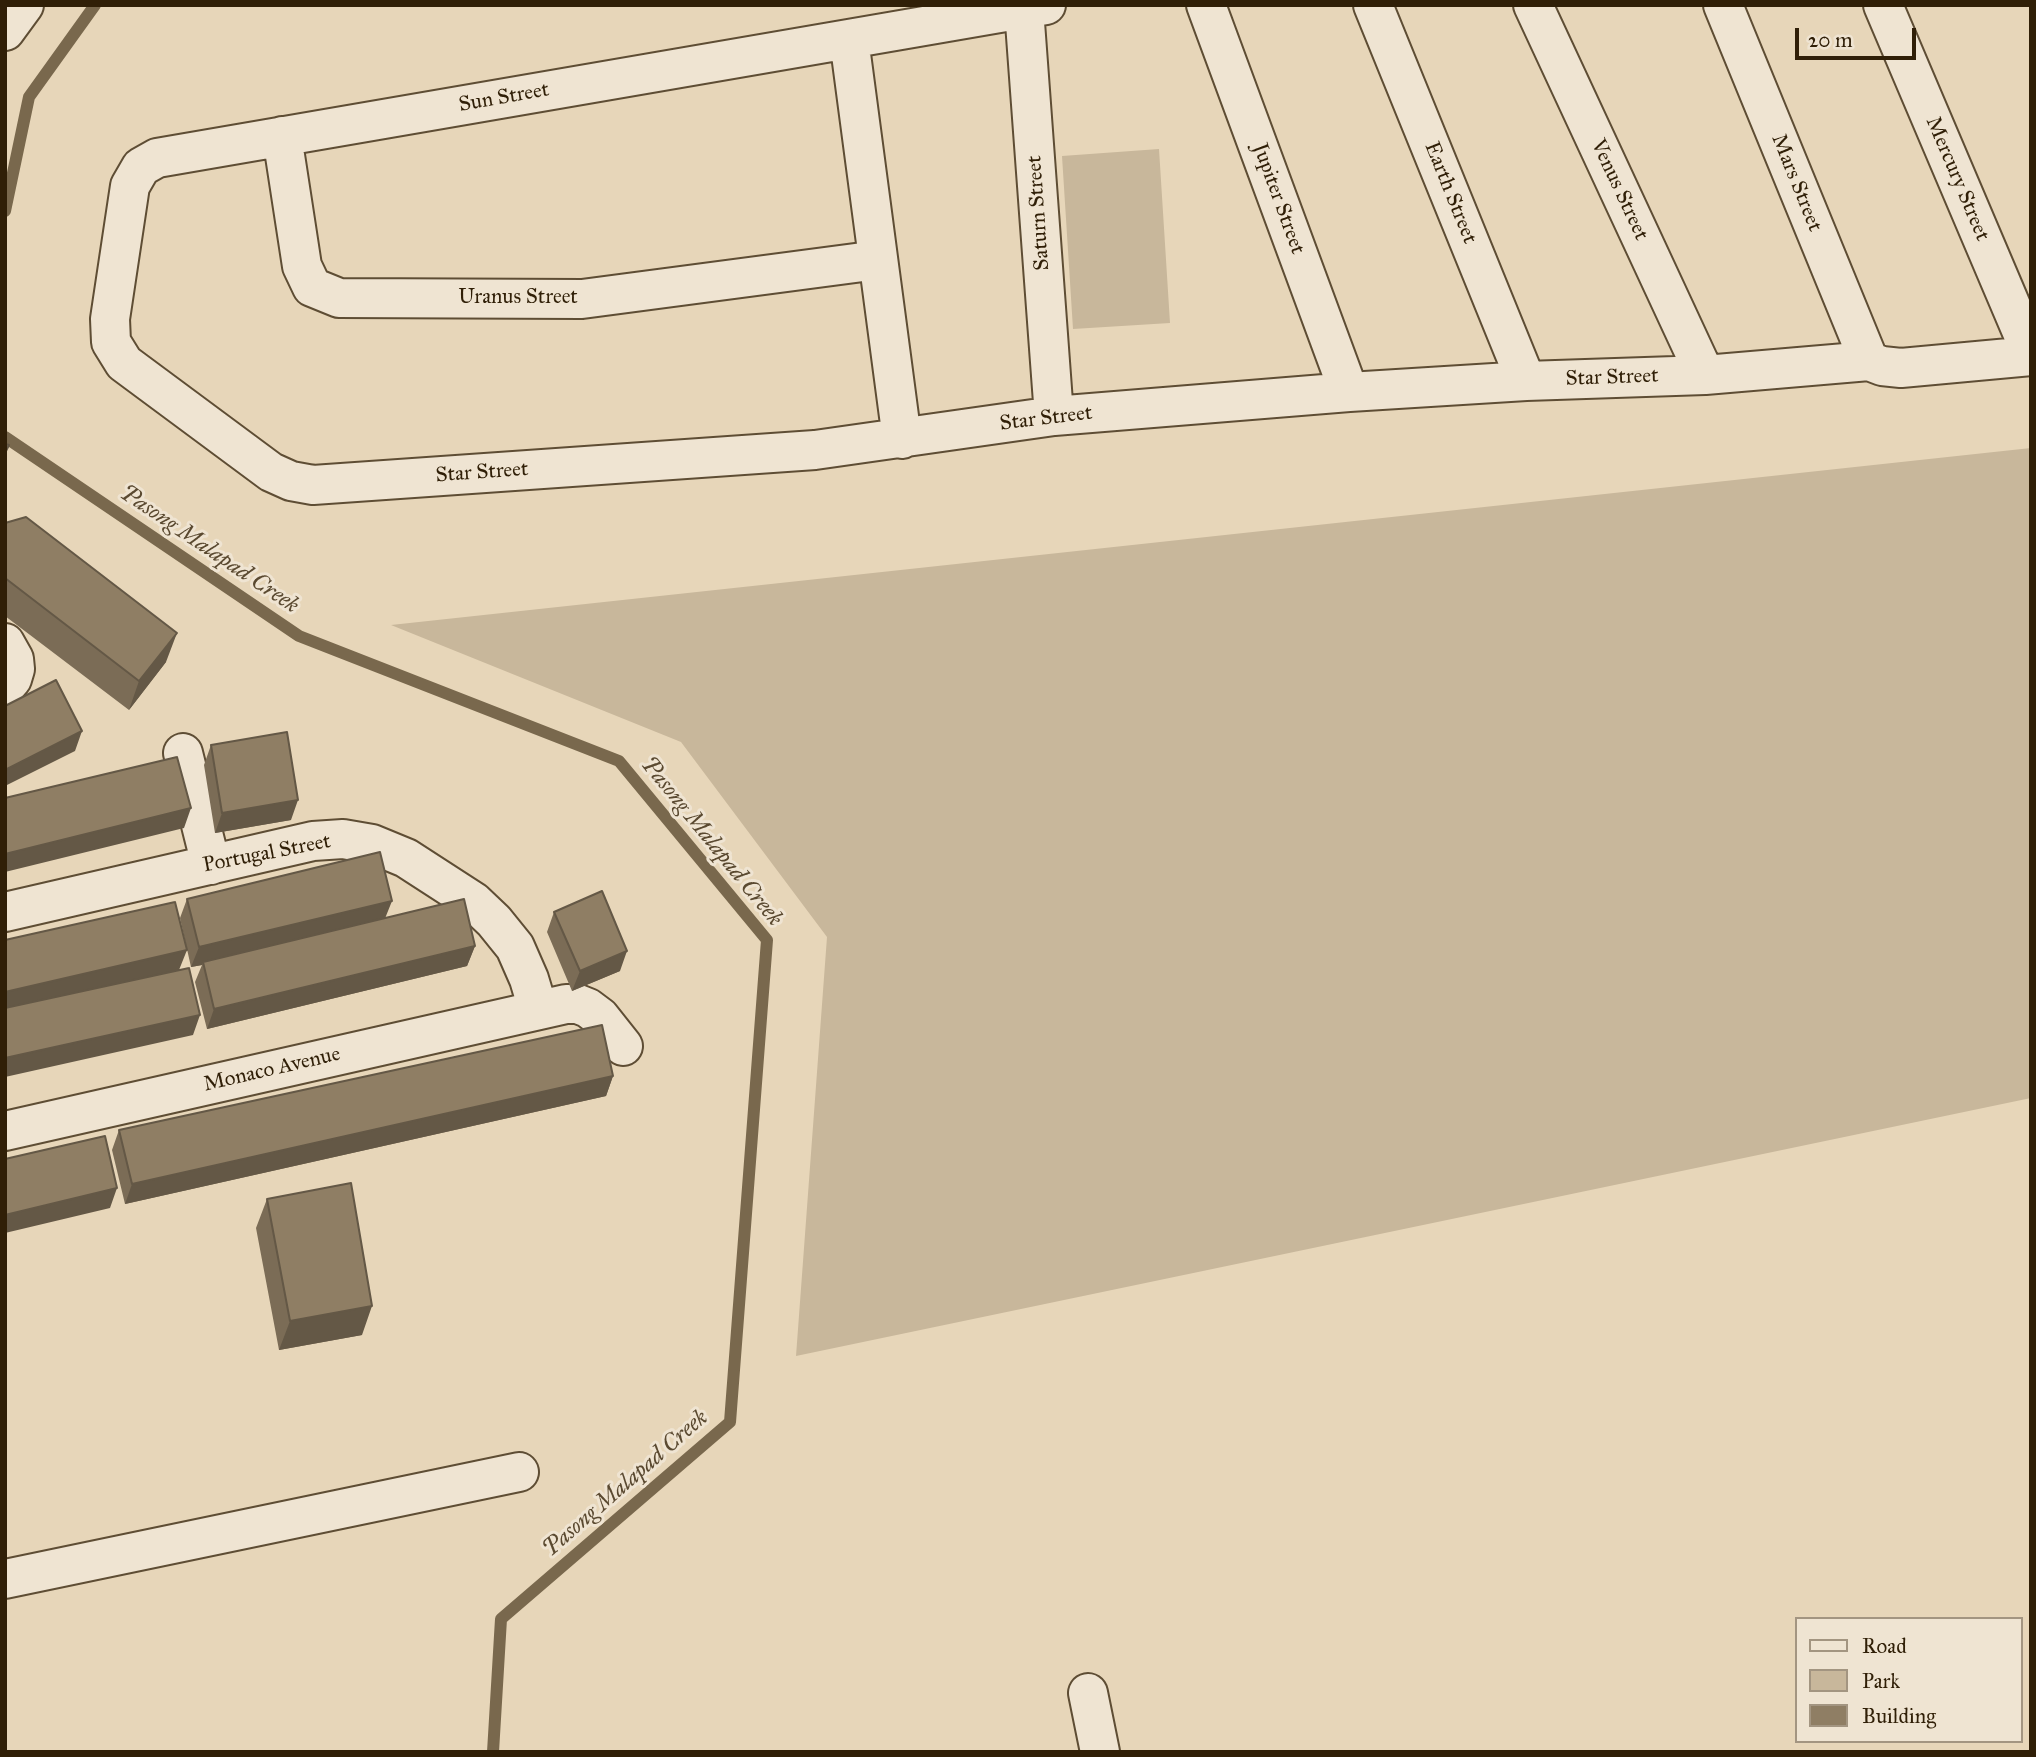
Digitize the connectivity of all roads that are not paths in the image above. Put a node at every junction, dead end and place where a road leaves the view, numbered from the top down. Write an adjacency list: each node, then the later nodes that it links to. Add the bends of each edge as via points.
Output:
1 (24, 5): 8 (street)
2 (1206, 5): 17 (street, Jupiter Street)
3 (1373, 5): 16 (street, Earth Street)
4 (1533, 5): 15 (street, Venus Street)
5 (1723, 5): 14 (street, Mars Street)
6 (1883, 5): 13 (street, Mercury Street)
7 (1035, 7): 9 (street, Sun Street); 18 (street, Saturn Street)
8 (5, 31)
9 (849, 39): 10 (street, Sun Street); 11 (street)
10 (282, 136): 11 (street, Uranus Street, via 302,266 312,287 340,298 582,299); 12 (street, Sun Street, via 157,158 141,167 130,186 110,319)
11 (878, 260): 19 (street)
12 (111, 342): 19 (street, Star Street, via 124,363 271,472 313,485 815,450)
13 (2031, 354): 14 (street, Star Street, via 1901,368)
14 (1869, 361): 15 (street, Star Street)
15 (1705, 375): 16 (street, Star Street)
16 (1526, 381): 17 (street, Star Street)
17 (1349, 392): 18 (street, Star Street)
18 (1054, 416): 19 (street, Star Street)
19 (902, 439)
20 (5, 643): 21 (street, via 15,669)
21 (5, 687)
22 (183, 753): 23 (street)
23 (211, 865): 24 (street, Portugal Street); 25 (street, Portugal Street, via 313,841 343,839 372,844 406,858 495,921 515,947)
24 (5, 912)
25 (538, 1010): 26 (street, Monaco Avenue, via 566,1004 588,1008); 27 (street, Monaco Avenue)
26 (623, 1045)
27 (5, 1131)
28 (519, 1472): 29 (street)
29 (5, 1579)
30 (1088, 1693): 31 (street)
31 (1100, 1752)

